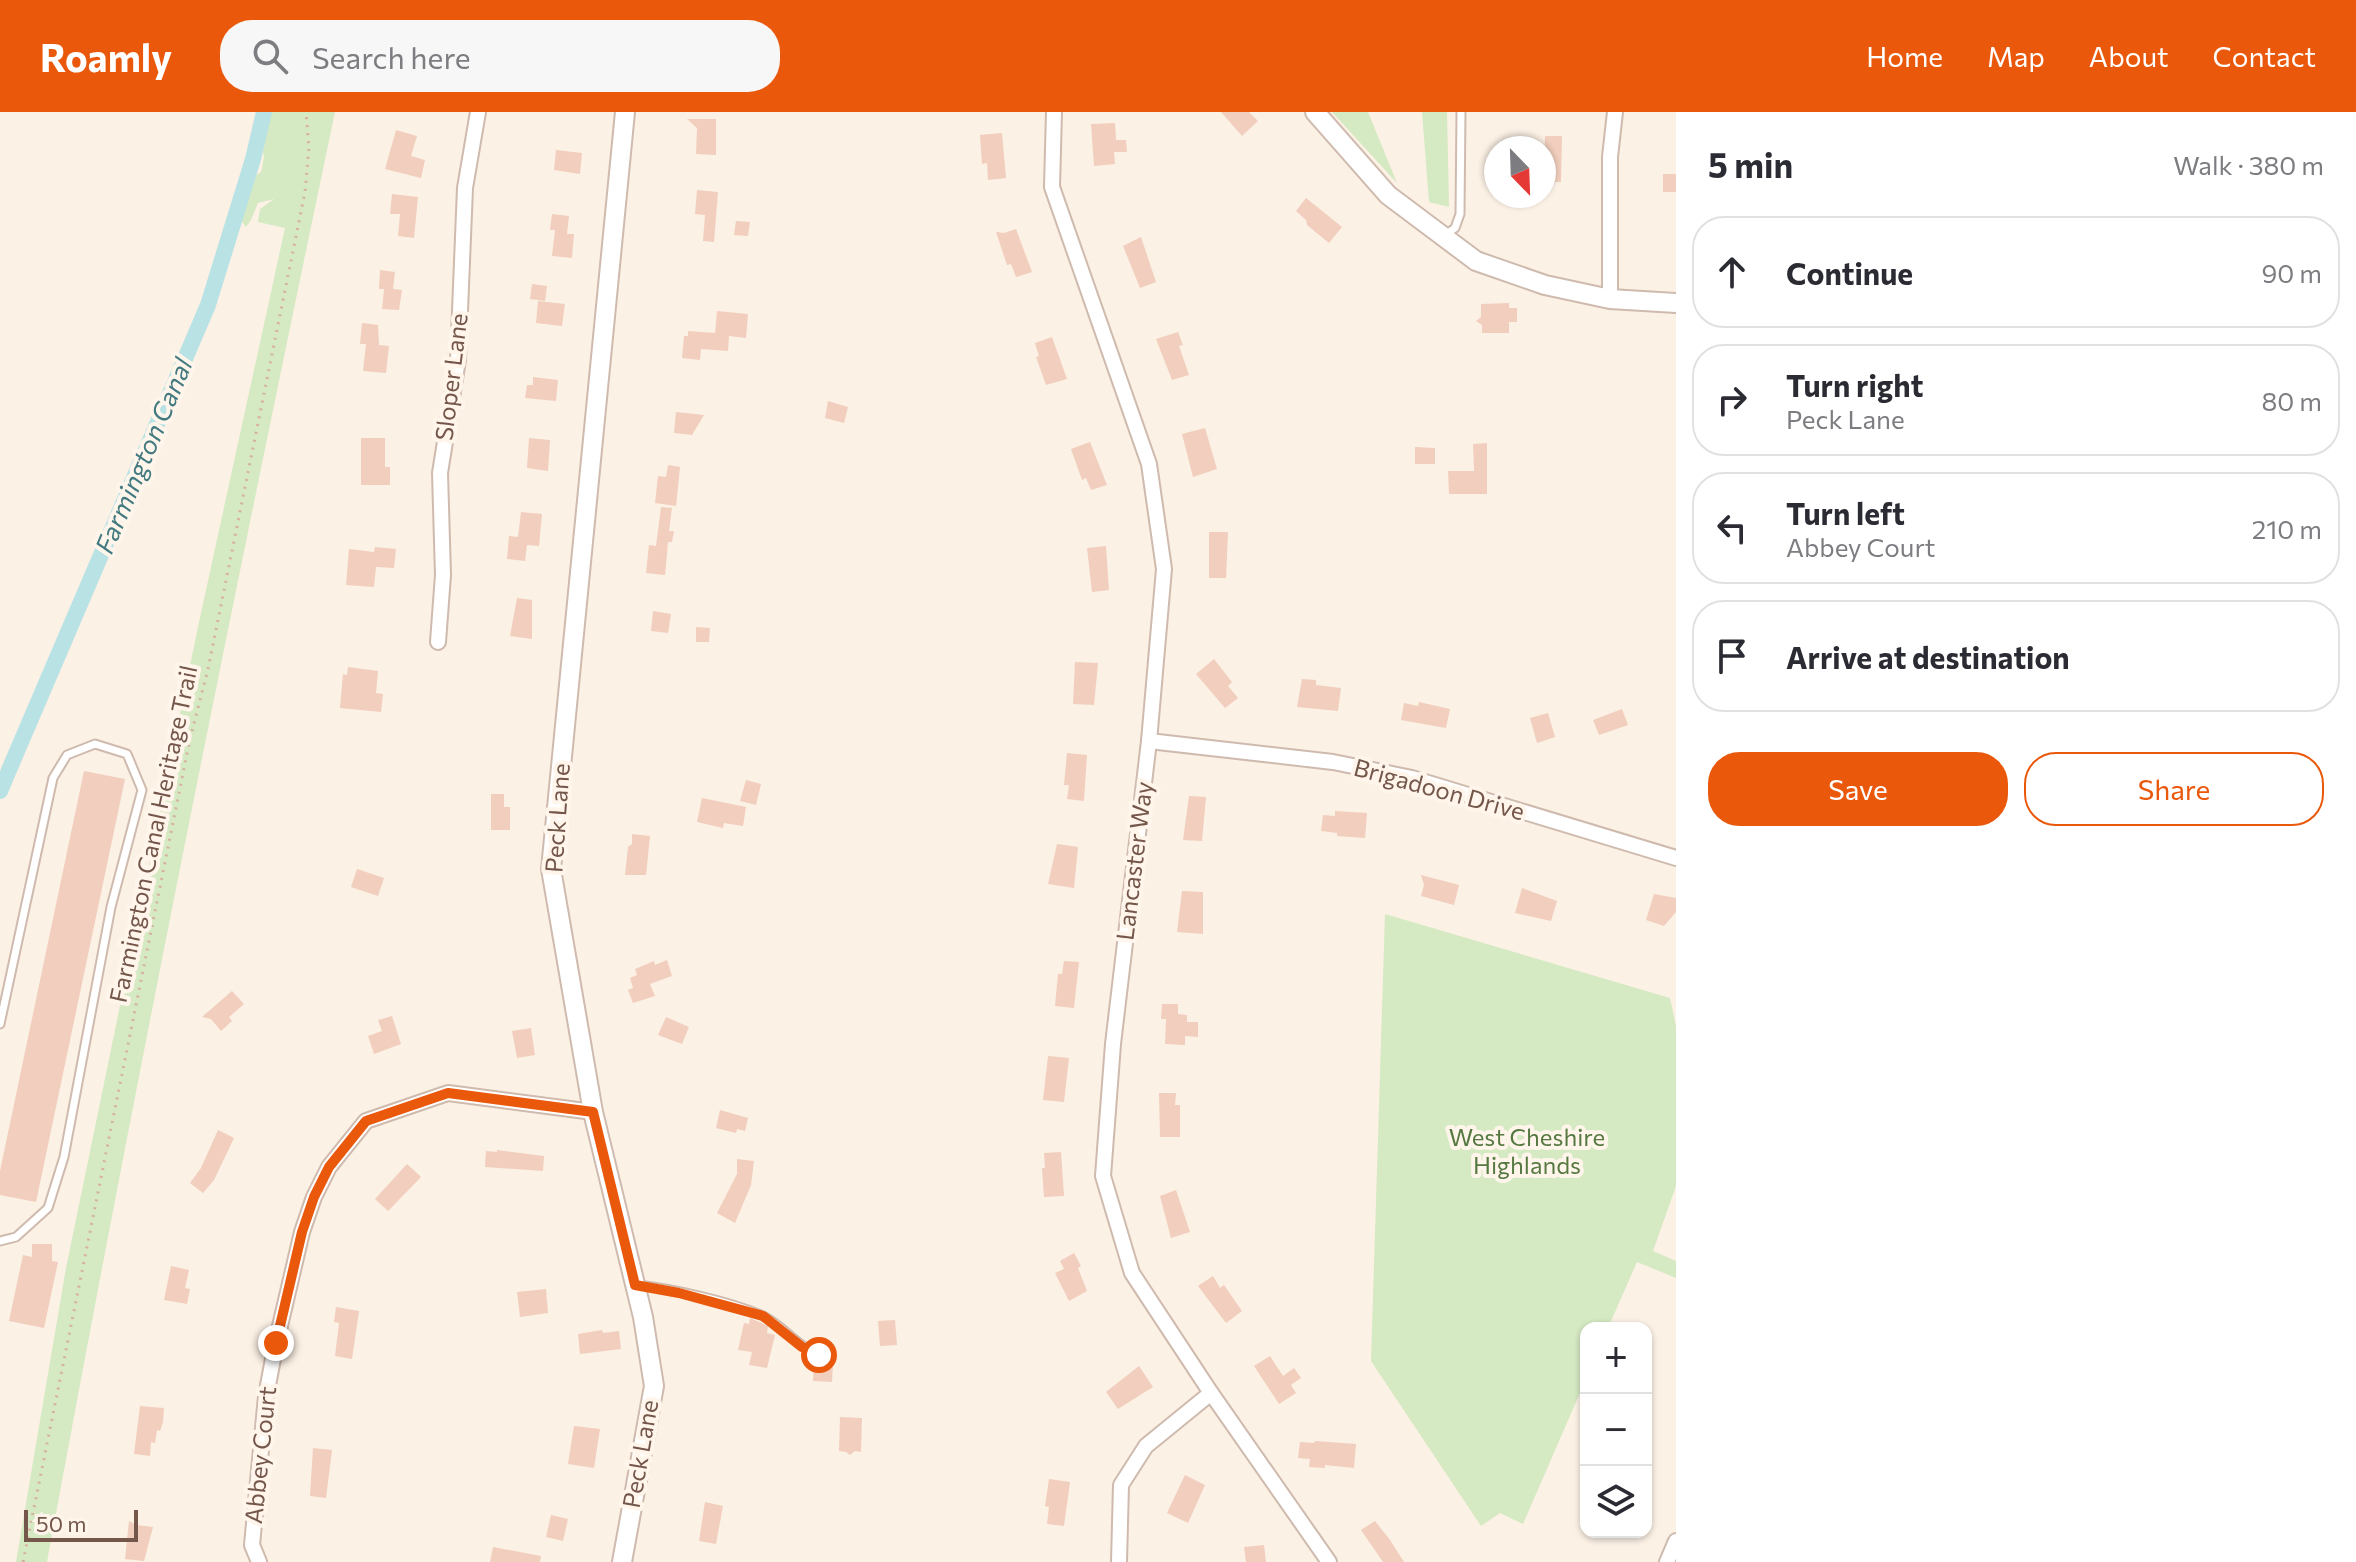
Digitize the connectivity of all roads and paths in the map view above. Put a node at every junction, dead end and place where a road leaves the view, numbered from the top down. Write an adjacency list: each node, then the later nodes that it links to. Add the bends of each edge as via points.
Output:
1 (306, 112): 21 (path, Farmington Canal Heritage Trail, via 305,192)
2 (478, 112): 11 (street, Sloper Lane, via 465,188 458,360 440,473 443,575)
3 (625, 112): 15 (street, Peck Lane, via 551,869)
4 (1054, 112): 12 (street, Lancaster Way, via 1052,187 1149,464 1164,569)
5 (1315, 112): 8 (street, via 1388,195)
6 (1461, 112): 8 (lane, via 1460,214 1455,228)
7 (1615, 112): 9 (street)
8 (1443, 236): 9 (street, via 1476,261 1545,285)
9 (1610, 299): 10 (street)
10 (1676, 303)
11 (438, 642)
12 (1149, 741): 13 (street, Brigadoon Drive, via 1333,762 1412,778); 19 (street, Lancaster Way, via 1103,1176 1132,1273)
13 (1676, 858)
14 (0, 1024): 16 (lane, via 53,778 67,755 95,744 127,754 142,790 111,907 64,1157 48,1208 16,1237)
15 (593, 1112): 17 (street, Peck Lane); 22 (street, Abbey Court, via 448,1093 366,1121 329,1167 302,1232 266,1396 252,1545)
16 (0, 1241)
17 (635, 1285): 18 (lane, via 763,1316 802,1347); 23 (street, Peck Lane, via 654,1386)
18 (830, 1355)
19 (1211, 1393): 24 (street, via 1146,1446 1121,1485); 25 (street, Lancaster Way)
20 (1676, 1541): 26 (street)
21 (23, 1562)
22 (259, 1562)
23 (622, 1562)
24 (1119, 1562)
25 (1329, 1562)
26 (1667, 1562)

